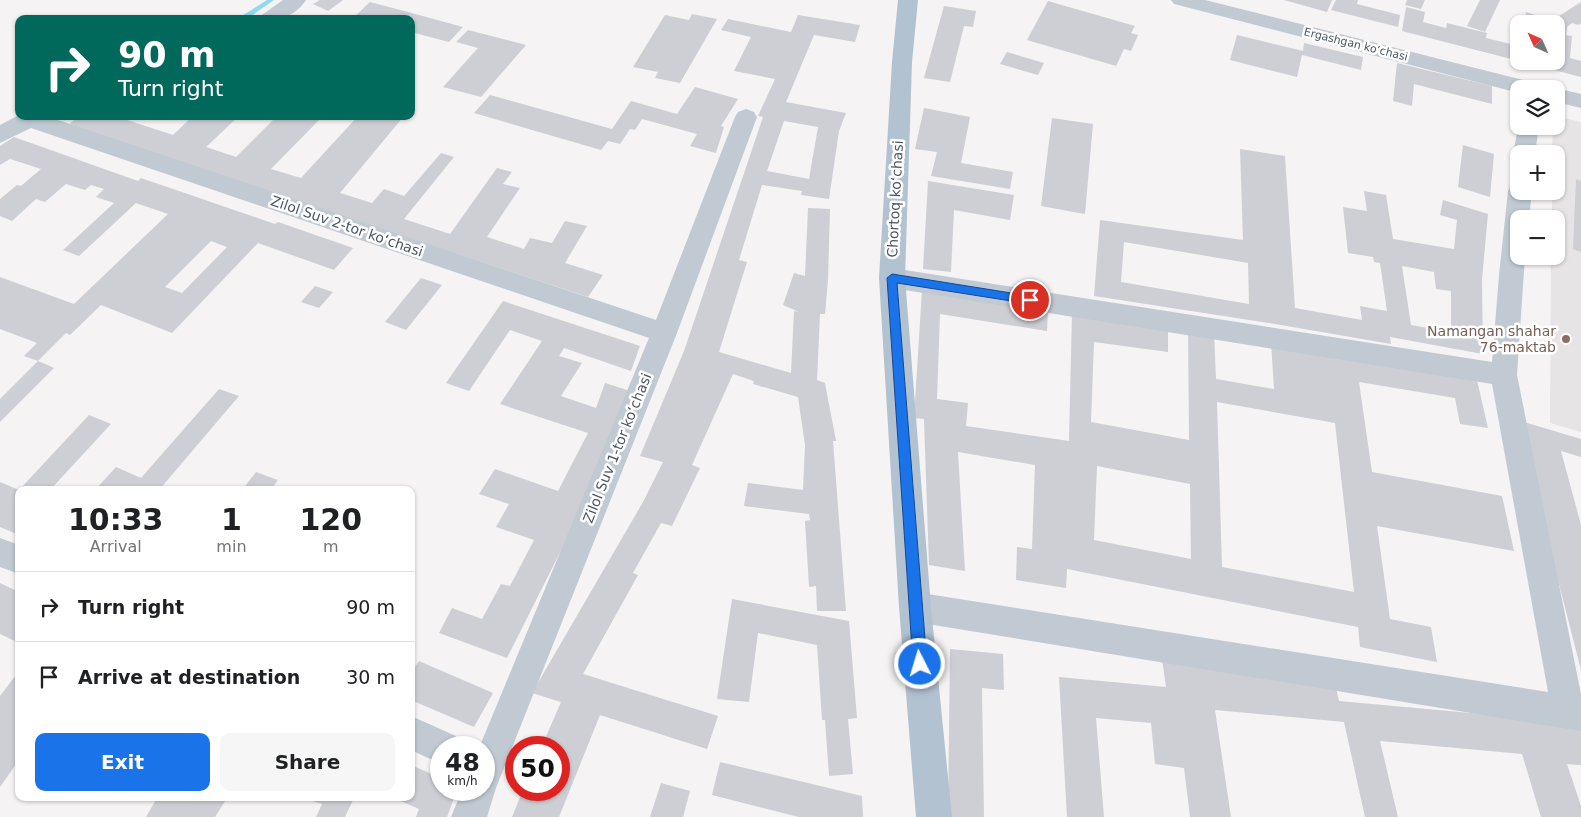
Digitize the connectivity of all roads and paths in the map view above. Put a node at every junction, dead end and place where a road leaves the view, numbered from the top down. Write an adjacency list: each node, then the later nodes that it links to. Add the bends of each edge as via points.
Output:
1 (296, 0): 4 (street)
2 (908, 0): 13 (main road, Chortoq koʻchasi)
3 (1181, 0): 5 (street, Ergashgan koʻchasi)
4 (275, 15)
5 (1510, 84)
6 (1565, 97): 7 (street)
7 (1581, 101)
8 (746, 117): 14 (street, Zilol Suv 1-tor koʻchasi)
9 (28, 120): 11 (street)
10 (38, 120): 14 (street, Zilol Suv 2-tor koʻchasi)
11 (0, 135)
12 (1519, 200): 15 (street, via 1510,275)
13 (892, 278): 15 (street); 18 (main road, Chortoq koʻchasi)
14 (664, 333): 22 (street, Zilol Suv 1-tor koʻchasi)
15 (1504, 375): 19 (street)
16 (0, 552): 17 (street)
17 (15, 558)
18 (915, 607): 19 (street); 25 (main road, Chortoq koʻchasi)
19 (1574, 713)
20 (415, 735): 21 (street)
21 (430, 742)
22 (495, 745)
23 (474, 801): 24 (street, Zilol Suv 1-tor koʻchasi)
24 (469, 817)
25 (934, 817)

